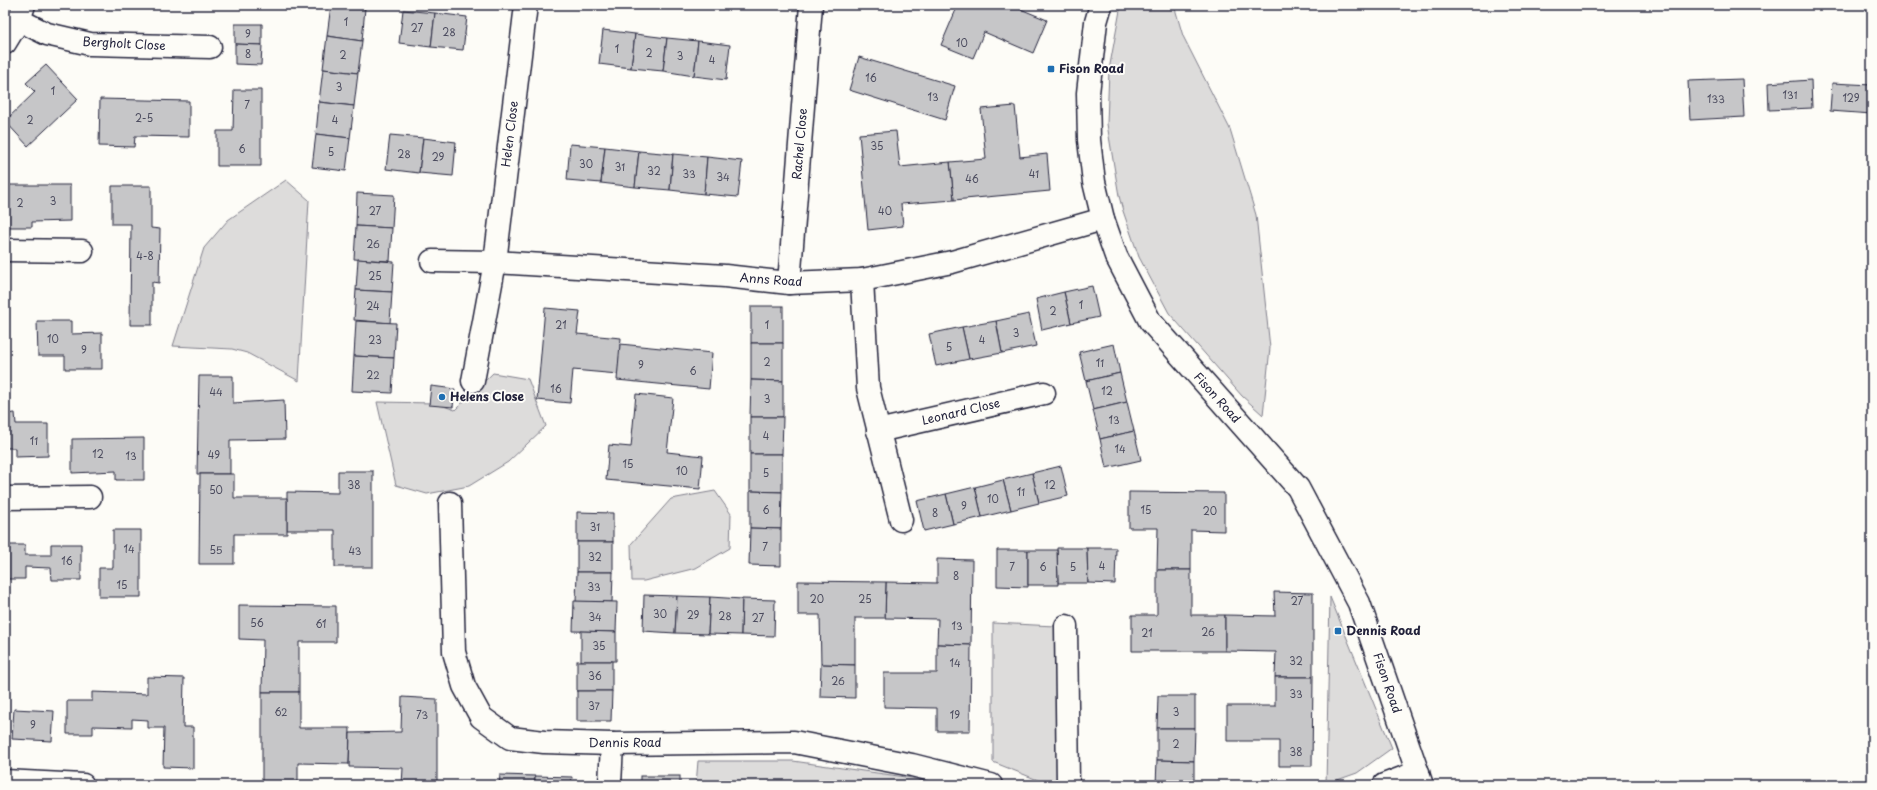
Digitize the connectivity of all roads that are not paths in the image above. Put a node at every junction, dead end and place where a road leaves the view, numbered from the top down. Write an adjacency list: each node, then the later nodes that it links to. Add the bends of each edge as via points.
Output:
1 (526, 5): 11 (street, Helen Close)
2 (812, 5): 13 (street, Rachel Close)
3 (1101, 5): 7 (street, Fison Road, via 1096,22 1088,93 1094,182)
4 (21, 12): 5 (street); 6 (street, Bergholt Close, via 47,34 90,44)
5 (5, 43)
6 (210, 47)
7 (1103, 219): 12 (street, Anns Road, via 952,262); 23 (street, Fison Road, via 1116,256 1150,321 1298,488 1359,602)
8 (5, 250): 9 (street)
9 (82, 251)
10 (432, 261): 11 (street, Anns Road)
11 (494, 262): 13 (street, Anns Road, via 725,276); 14 (street, Helen Close)
12 (862, 280): 13 (street, Anns Road); 16 (street, via 868,388)
13 (789, 283)
14 (474, 381)
15 (1044, 393): 16 (street, Leonard Close)
16 (878, 431): 20 (street)
17 (90, 497): 18 (street)
18 (5, 498)
19 (450, 503): 22 (street, Dennis Road, via 454,652 464,686 481,717 510,738)
20 (901, 520)
21 (1066, 626): 28 (street)
22 (612, 744): 26 (street); 27 (street, Dennis Road, via 794,742 912,765)
23 (1420, 779): 29 (street)
24 (6, 780): 25 (street)
25 (83, 785)
26 (610, 785)
27 (991, 785)
28 (1068, 785)
29 (1384, 785)

